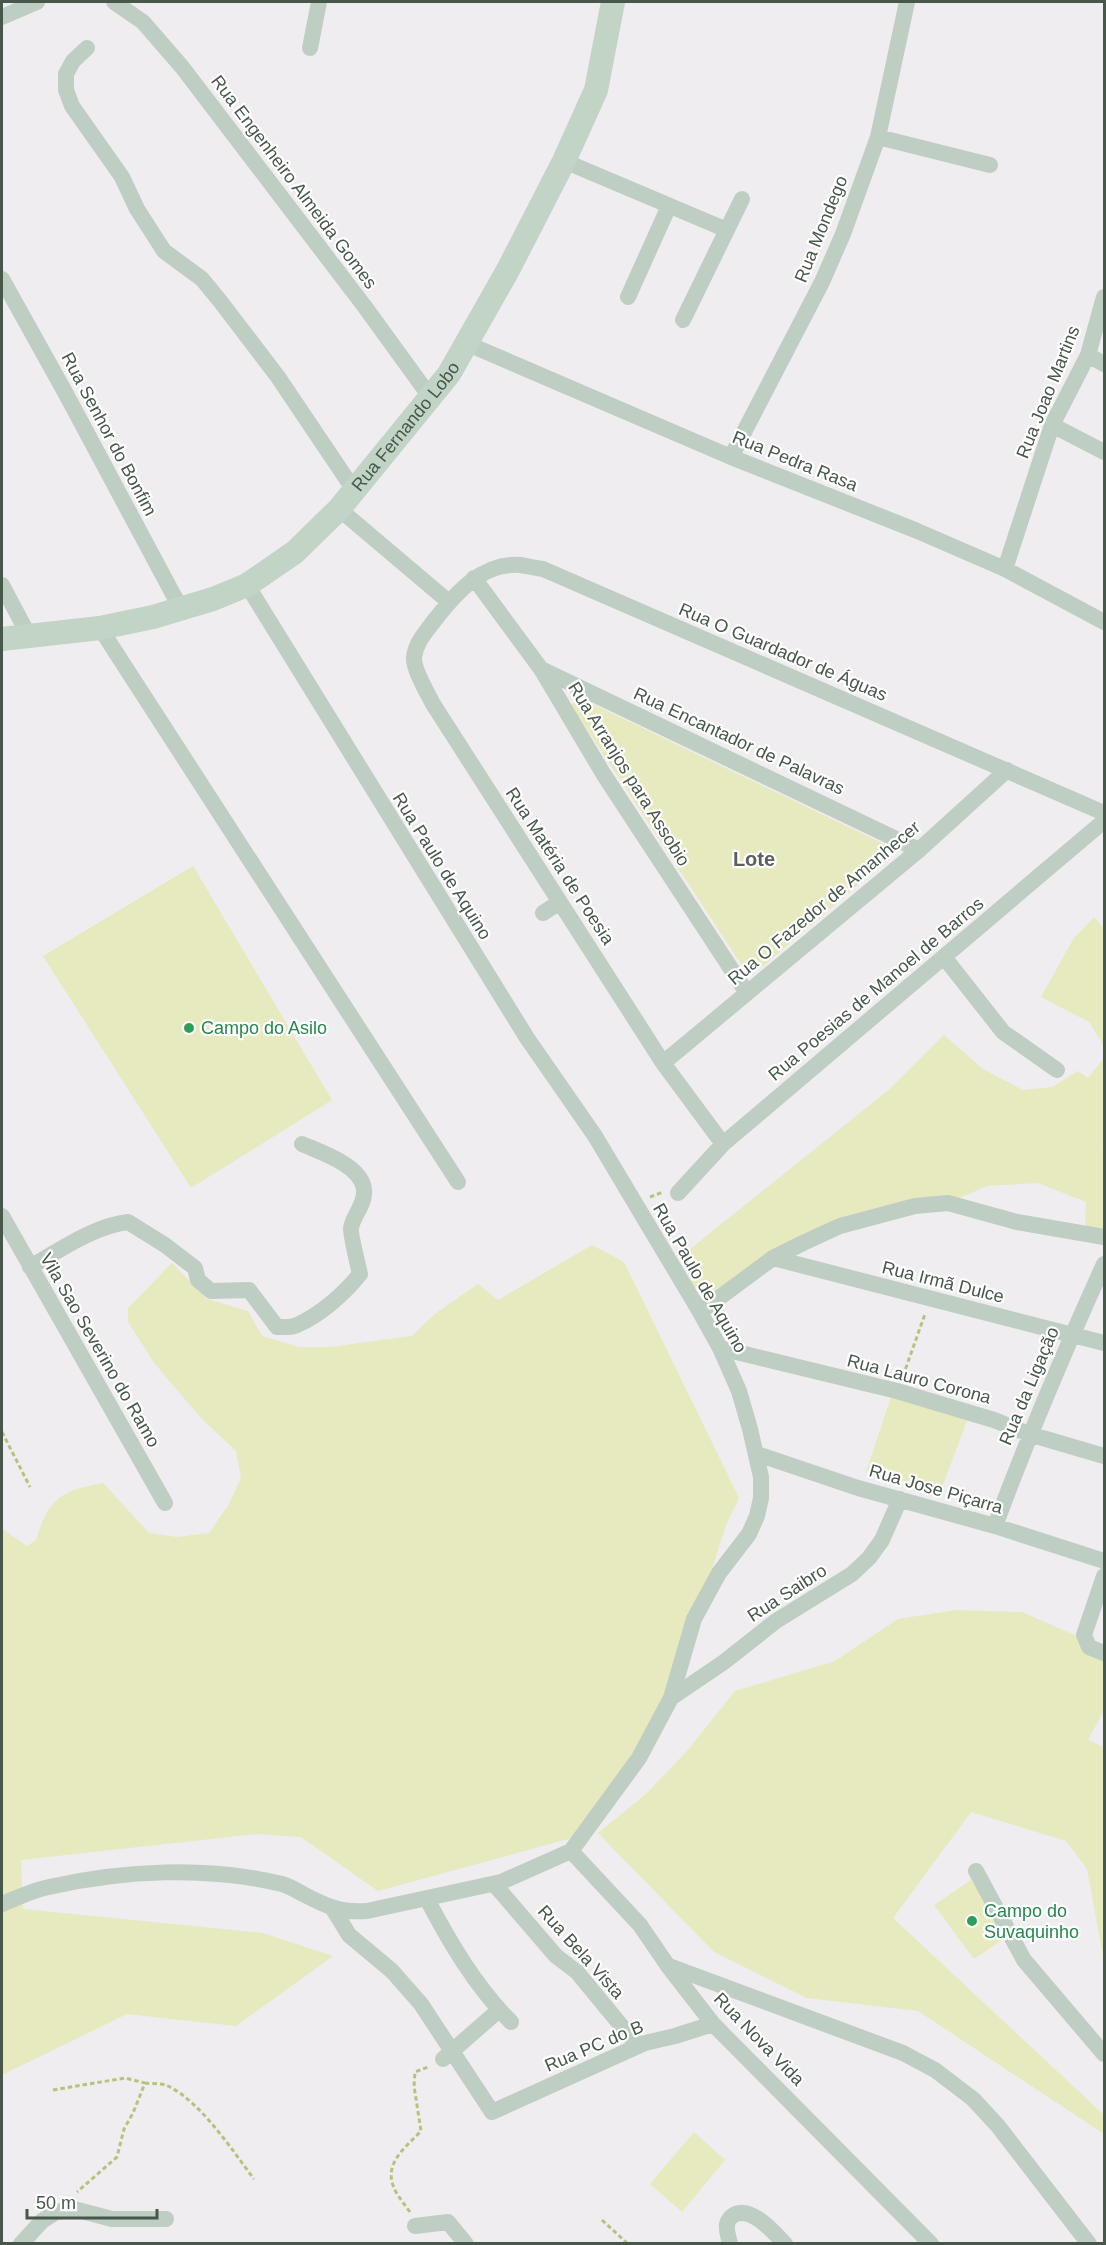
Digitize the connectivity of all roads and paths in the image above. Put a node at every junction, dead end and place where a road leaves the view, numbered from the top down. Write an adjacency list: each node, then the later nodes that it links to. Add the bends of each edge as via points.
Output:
1 (37, 2): 6 (street)
2 (114, 2): 22 (street, Rua Engenheiro Almeida Gomes, via 143,22 182,67)
3 (319, 2): 8 (street)
4 (613, 2): 10 (main road, Rua Fernando Lobo, via 596,90)
5 (907, 2): 9 (street, Rua Mondego)
6 (2, 17)
7 (87, 48): 26 (street, via 66,74 72,106 122,177 164,251 202,279 284,386)
8 (310, 48)
9 (879, 137): 11 (street); 25 (street, Rua Mondego, via 822,282)
10 (564, 161): 13 (street); 19 (main road, Rua Fernando Lobo)
11 (990, 165)
12 (742, 199): 14 (street)
13 (669, 206): 14 (street); 16 (street)
14 (727, 231): 18 (street)
15 (2, 279): 32 (street, Rua Senhor do Bonfim)
16 (628, 297)
17 (1104, 297): 20 (street, Rua Joao Martins)
18 (683, 320)
19 (468, 344): 22 (main road, Rua Fernando Lobo); 25 (street, Rua Pedra Rasa)
20 (1088, 355): 21 (street); 23 (street, Rua Joao Martins)
21 (1104, 364)
22 (431, 398): 26 (main road, Rua Fernando Lobo)
23 (1052, 425): 24 (street); 27 (street, Rua Joao Martins)
24 (1104, 452)
25 (731, 457): 27 (street, Rua Pedra Rasa)
26 (346, 500): 30 (main road, Rua Fernando Lobo, via 295,552); 31 (street)
27 (1005, 568): 33 (street, Rua Pedra Rasa)
28 (474, 578): 31 (street, Rua O Guardador de Águas); 37 (street, Rua Arranjos para Assobio); 38 (street, Rua O Guardador de Águas, via 495,568 518,565 543,569)
29 (2, 585): 35 (street)
30 (247, 585): 32 (main road, Rua Fernando Lobo); 52 (street, Rua Paulo de Aquino, via 455,925 526,1038 595,1136)
31 (449, 602): 42 (street, Rua Matéria de Poesia, via 418,642 413,659 433,704)
32 (181, 609): 34 (main road, Rua Fernando Lobo)
33 (1104, 622)
34 (100, 628): 35 (main road, Rua Fernando Lobo); 50 (street)
35 (29, 636): 36 (main road, Rua Fernando Lobo)
36 (2, 639)
37 (541, 669): 41 (street, Rua Encantador de Palavras); 45 (street, Rua Arranjos para Assobio, via 604,775)
38 (1007, 770): 39 (street, Rua O Guardador de Águas); 41 (street, Rua O Fazedor de Amanhecer)
39 (1104, 813)
40 (1104, 821): 44 (street, Rua Poesias de Manoel de Barros)
41 (919, 850): 45 (street, Rua O Fazedor de Amanhecer)
42 (560, 902): 43 (street); 46 (street, Rua Matéria de Poesia)
43 (543, 913)
44 (944, 957): 47 (street, via 1003,1032); 49 (street, Rua Poesias de Manoel de Barros)
45 (747, 993): 46 (street, Rua O Fazedor de Amanhecer)
46 (663, 1063): 49 (street, Rua Matéria de Poesia)
47 (1057, 1070)
48 (302, 1144): 57 (street, via 344,1163 357,1174 364,1188 360,1209 350,1229 360,1274 349,1288 294,1327 278,1327 249,1290 211,1291 198,1280 195,1268 128,1222 116,1223)
49 (723, 1144): 51 (street, Rua Poesias de Manoel de Barros)
50 (458, 1182)
51 (678, 1193): 52 (path, via 664,1192)
52 (635, 1205): 59 (street, Rua Paulo de Aquino)
53 (2, 1216): 57 (street, Vila Sao Severino do Ramo)
54 (1104, 1237): 55 (street, via 1017,1222 948,1203 915,1206 840,1226)
55 (773, 1258): 58 (street, Rua Irmã Dulce); 59 (street)
56 (1104, 1264): 60 (street, Rua da Ligação)
57 (30, 1267): 70 (street, Vila Sao Severino do Ramo)
58 (931, 1299): 60 (street, Rua Irmã Dulce); 63 (path)
59 (700, 1312): 62 (street, Rua Paulo de Aquino)
60 (1071, 1335): 61 (street, Rua Irmã Dulce); 65 (street, Rua da Ligação)
61 (1104, 1343)
62 (720, 1348): 63 (street, Rua Lauro Corona); 66 (street, Rua Paulo de Aquino, via 739,1391)
63 (897, 1391): 65 (street, Rua Lauro Corona)
64 (2, 1432): 68 (path)
65 (1029, 1434): 67 (street, Rua Lauro Corona); 71 (street, Rua da Ligação)
66 (757, 1454): 69 (street, Rua Jose Piçarra); 75 (street, Rua Paulo de Aquino, via 761,1498 758,1516 702,1603)
67 (1104, 1456)
68 (30, 1487)
69 (900, 1499): 71 (street, Rua Jose Piçarra); 75 (street, Rua Saibro, via 882,1540 852,1574 776,1622)
70 (165, 1503)
71 (994, 1526): 72 (street, Rua Jose Piçarra)
72 (1104, 1561)
73 (1104, 1576): 74 (street, via 1084,1635 1086,1644)
74 (1100, 1651)
75 (671, 1698): 76 (street, Rua Paulo de Aquino, via 639,1758)
76 (571, 1851): 78 (street, Rua Paulo de Aquino); 82 (street, Rua Nova Vida, via 640,1925)
77 (976, 1872): 87 (street, via 1024,1960)
78 (494, 1884): 79 (street, Rua Paulo de Aquino); 86 (street, Rua Bela Vista, via 556,1956 577,1972)
79 (427, 1899): 81 (street, Rua Paulo de Aquino, via 368,1911); 83 (street, via 450,1945)
80 (2, 1904): 81 (street, Rua Paulo de Aquino, via 47,1887 129,1873 209,1874 285,1885)
81 (333, 1909): 88 (street, via 349,1935 392,1971 421,2004)
82 (668, 1966): 85 (street, Rua Nova Vida); 102 (street, via 903,2053 935,2070 973,2099 998,2126)
83 (499, 2010): 84 (street); 88 (street)
84 (511, 2022)
85 (713, 2024): 86 (street, Rua PC do B); 101 (street, Rua Nova Vida)
86 (638, 2046): 88 (street, Rua PC do B, via 492,2112)
87 (1104, 2054)
88 (448, 2055): 95 (path, via 415,2072 421,2131 394,2159 391,2171 395,2190)
89 (145, 2083): 90 (path, via 125,2079); 91 (path, via 167,2085 188,2100 219,2132); 92 (path, via 134,2113 123,2129 117,2157)
90 (53, 2090)
91 (254, 2179)
92 (56, 2212): 93 (street, via 74,2208 112,2219); 96 (street)
93 (166, 2219)
94 (602, 2220): 98 (path)
95 (416, 2226): 97 (street, via 448,2222)
96 (21, 2244)
97 (466, 2244)
98 (628, 2244)
99 (730, 2244): 100 (street, via 727,2224 736,2213 748,2213)
100 (785, 2244)
101 (931, 2244)
102 (1089, 2244)

